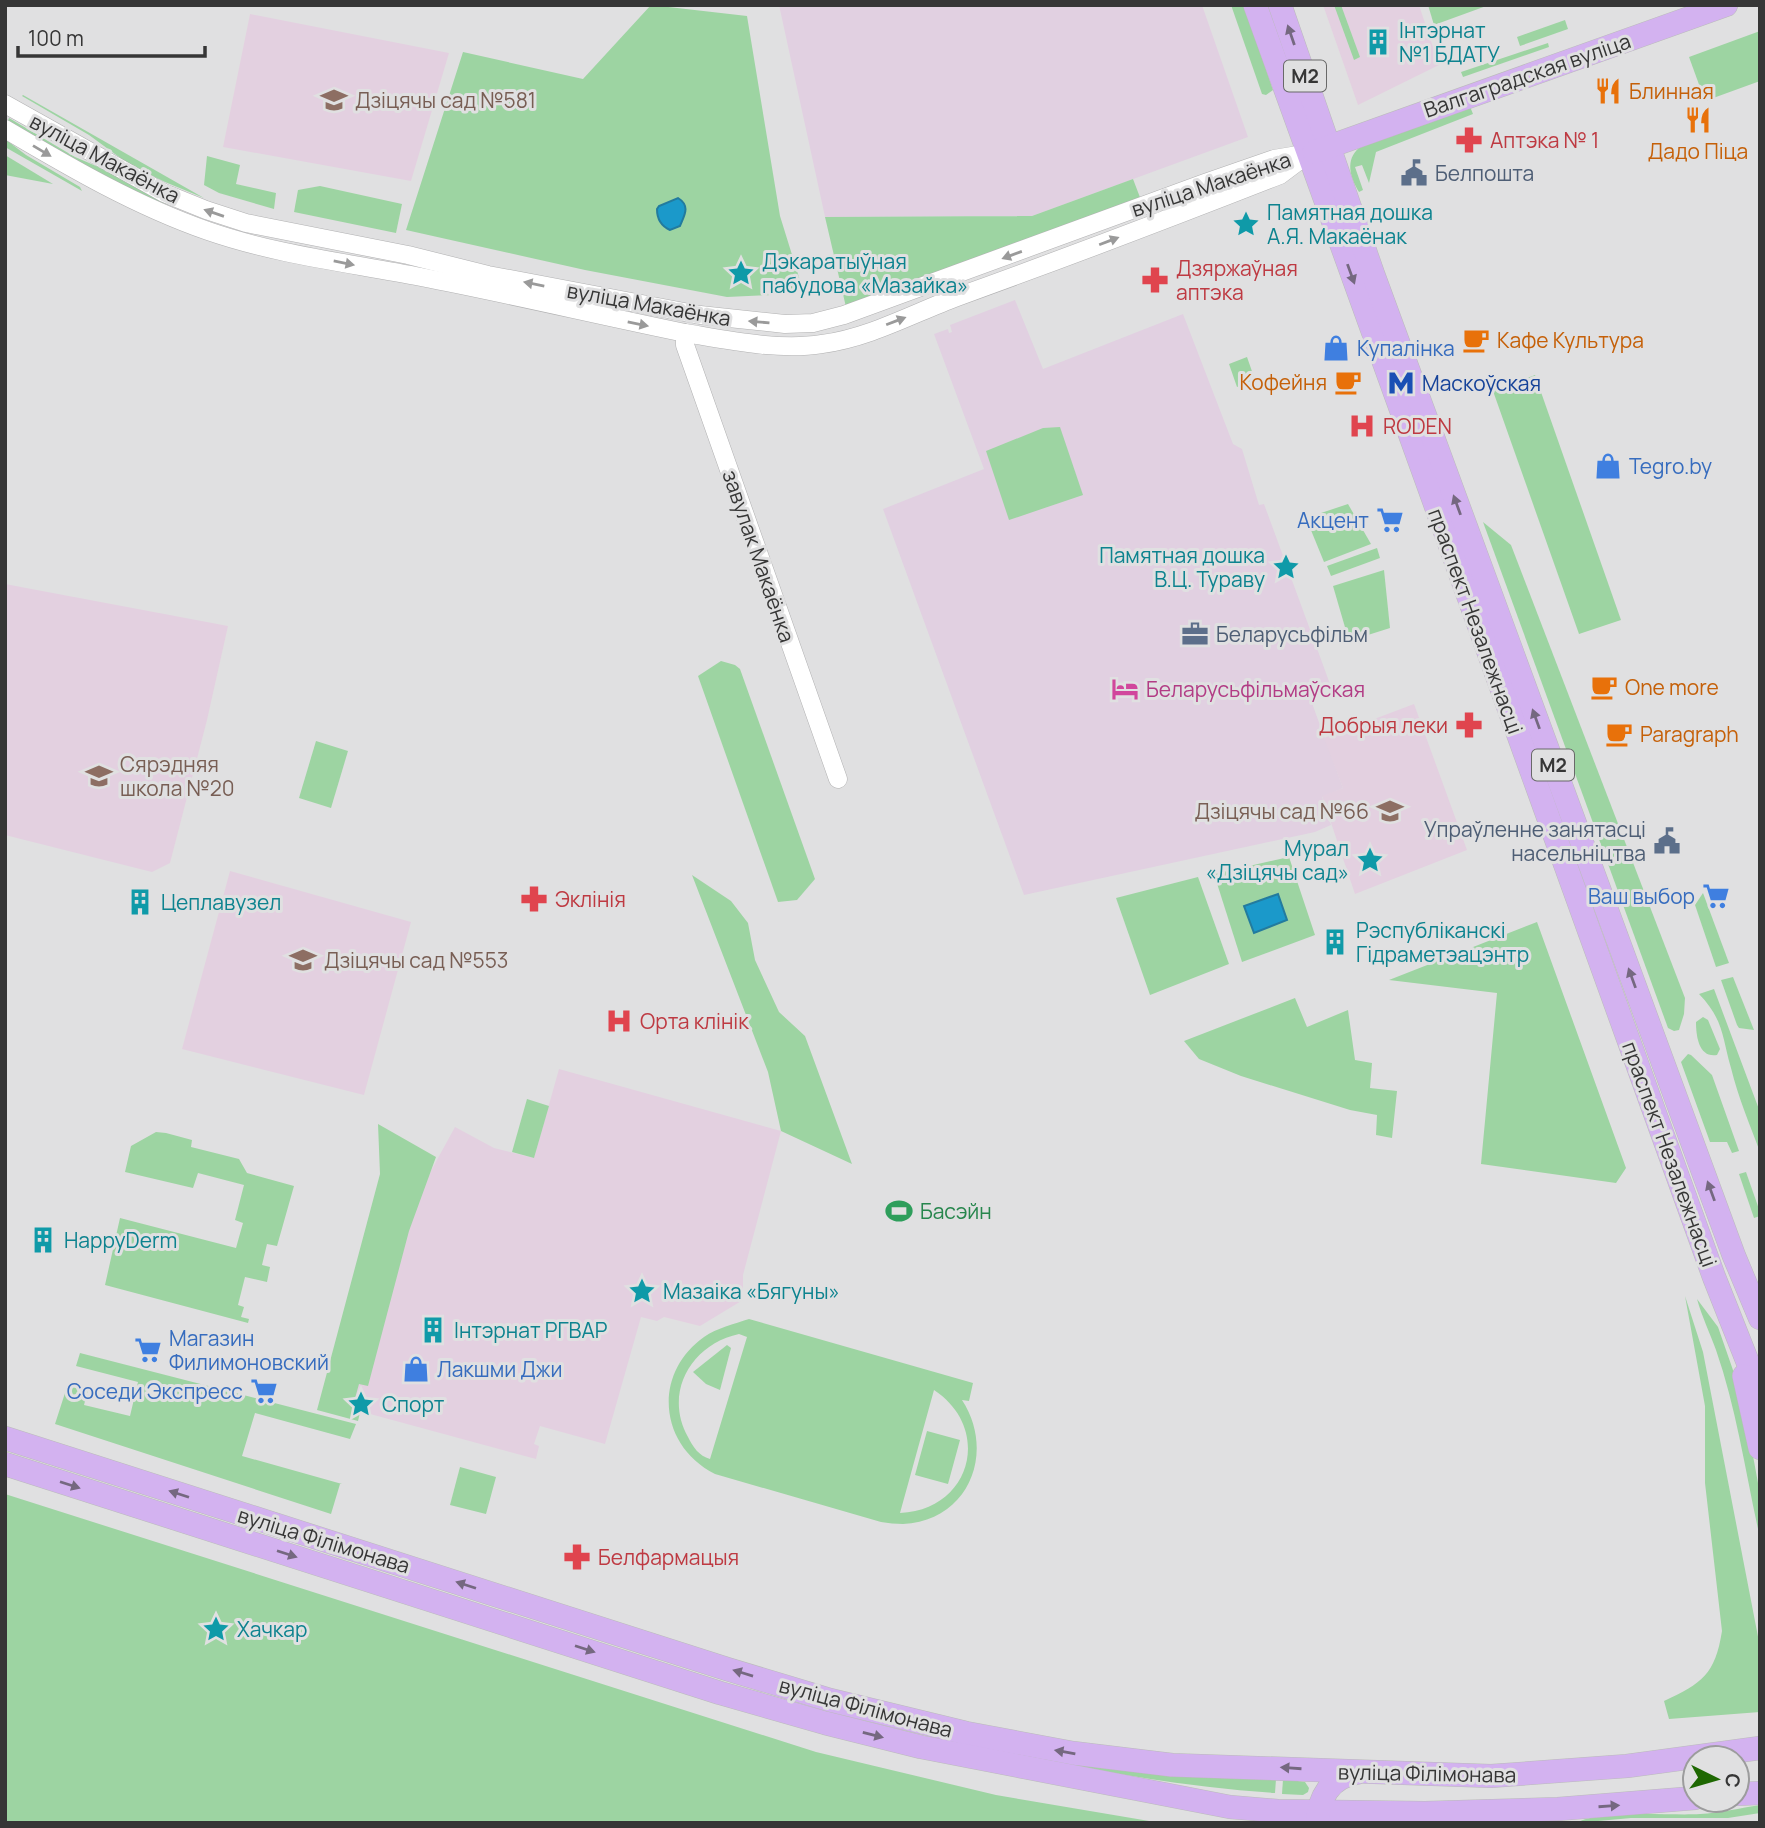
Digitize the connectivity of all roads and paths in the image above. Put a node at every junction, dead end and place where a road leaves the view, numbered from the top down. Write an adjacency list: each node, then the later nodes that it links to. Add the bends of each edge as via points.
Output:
1 (1255, 5): 6 (main road, праспект Незалежнасці / М2)
2 (1280, 5): 6 (main road, праспект Незалежнасці / М2, one-way to 2)
3 (1726, 5): 6 (main road, Валгаградская вуліца)
4 (5, 104): 7 (street, вуліца Макаёнка, one-way to 4, via 246,223 164,193)
5 (5, 129): 8 (street, вуліца Макаёнка, one-way to 8, via 164,214)
6 (1318, 150): 9 (street, вуліца Макаёнка, one-way to 9, via 1263,163); 11 (street, вуліца Макаёнка, one-way to 6, via 1280,175); 13 (main road, праспект Незалежнасці / М2, one-way to 6); 14 (main road, праспект Незалежнасці / М2, one-way to 14)
7 (280, 229): 8 (street); 9 (street, вуліца Макаёнка, one-way to 7, via 785,324 687,313)
8 (277, 250): 10 (street, вуліца Макаёнка, one-way to 10)
9 (826, 320): 11 (street)
10 (685, 333): 11 (street, вуліца Макаёнка, via 790,346); 12 (street, завулак Макаёнка, via 687,352)
11 (832, 342)
12 (838, 779)
13 (1760, 1318)
14 (1732, 1321): 15 (main road, праспект Незалежнасці / М2); 17 (main road)
15 (1760, 1393)
16 (5, 1438): 19 (main road, вуліца Філімонава, one-way to 16)
17 (1760, 1448)
18 (5, 1464): 20 (main road, вуліца Філімонава, one-way to 20)
19 (215, 1506): 20 (main road); 21 (main road, вуліца Філімонава)
20 (208, 1529): 22 (main road, вуліца Філімонава, one-way to 22)
21 (365, 1553): 22 (main road); 23 (main road, вуліца Філімонава, one-way to 21, via 727,1669)
22 (358, 1577): 24 (main road, вуліца Філімонава, one-way to 24, via 720,1693)
23 (926, 1724): 24 (main road); 27 (main road, вуліца Філімонава, one-way to 23, via 1133,1761)
24 (921, 1747): 30 (main road, вуліца Філімонава, via 1230,1807)
25 (1760, 1748): 26 (main road, вуліца Філімонава)
26 (1556, 1772): 27 (main road, вуліца Філімонава, via 1491,1776); 29 (main road)
27 (1360, 1773): 30 (main road, via 1332,1784)
28 (1681, 1800): 29 (main road, вуліца Філімонава, one-way to 28)
29 (1555, 1816): 30 (main road, вуліца Філімонава, via 1425,1813)
30 (1317, 1817)

